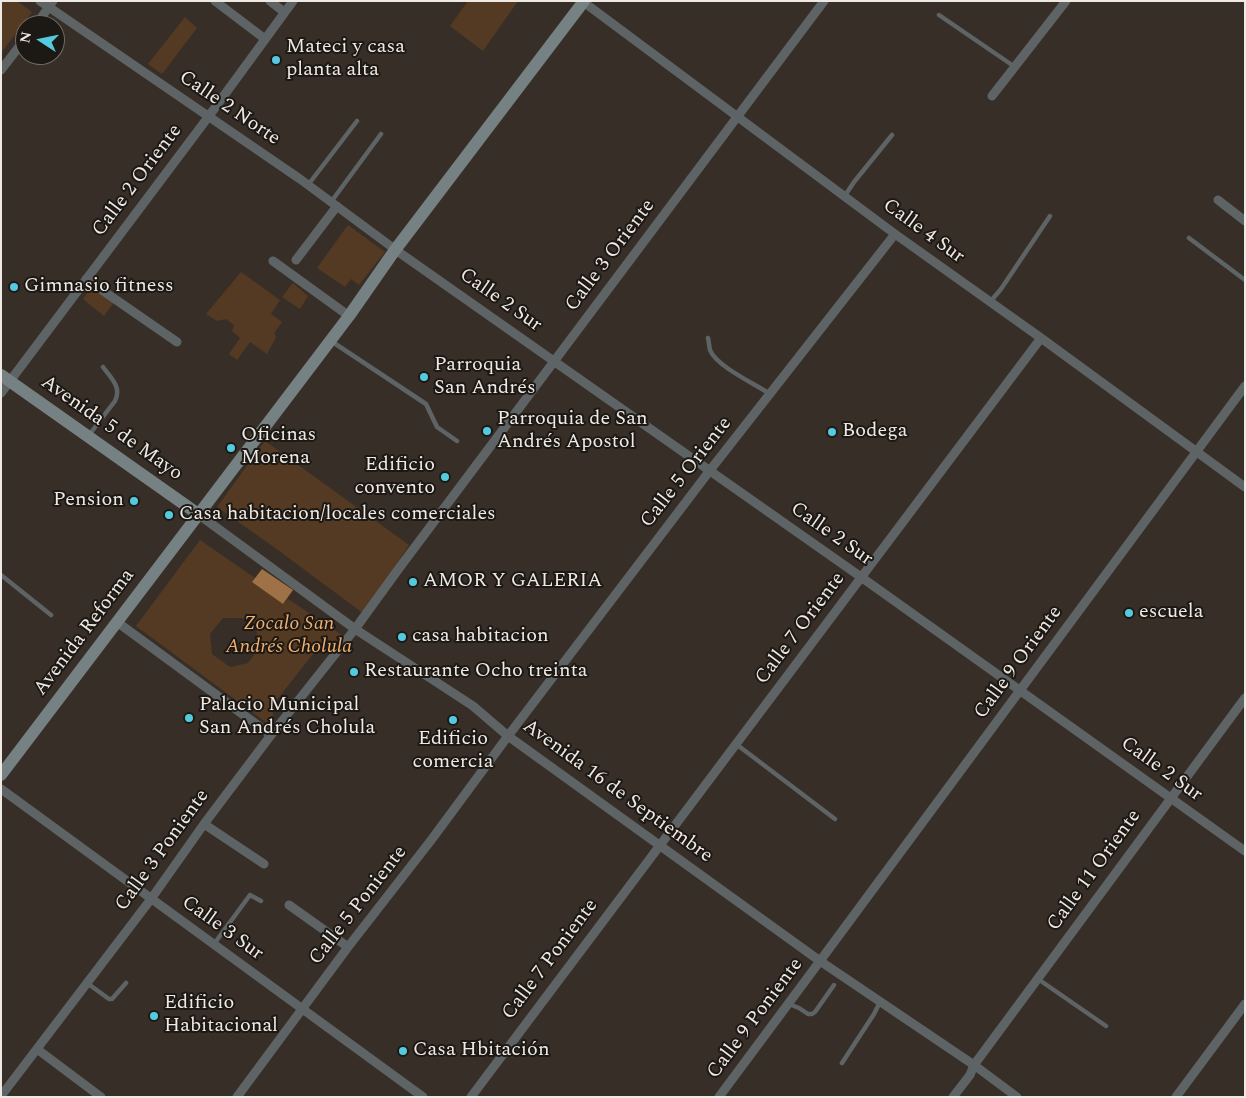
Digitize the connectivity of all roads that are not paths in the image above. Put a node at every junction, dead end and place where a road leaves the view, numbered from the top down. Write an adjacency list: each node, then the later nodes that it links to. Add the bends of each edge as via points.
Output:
1 (40, 1): 8 (street, Calle 2 Norte)
2 (214, 1): 12 (street)
3 (270, 1): 9 (street)
4 (293, 1): 9 (street, Calle 2 Oriente)
5 (824, 1): 18 (street, Calle 3 Oriente)
6 (1066, 1): 14 (street)
7 (583, 2): 18 (street, Calle 4 Sur); 30 (main road, Avenida Reforma)
8 (51, 4): 10 (street); 17 (street, Calle 2 Norte)
9 (284, 12): 12 (street, Calle 2 Oriente)
10 (43, 15)
11 (939, 15): 14 (lane)
12 (265, 40): 17 (street, Calle 2 Oriente)
13 (15, 52): 15 (street)
14 (1015, 67): 16 (street)
15 (1, 70)
16 (992, 96)
17 (209, 116): 22 (street, Calle 2 Norte); 33 (street, Calle 2 Oriente)
18 (737, 116): 23 (street, Calle 4 Sur); 41 (street, Calle 3 Oriente)
19 (357, 121): 22 (lane)
20 (382, 134): 25 (lane)
21 (892, 135): 23 (lane)
22 (308, 185): 25 (street, Calle 2 Norte)
23 (844, 196): 28 (street, Calle 4 Sur)
24 (1218, 200): 27 (street)
25 (334, 204): 30 (street, Calle 2 Norte); 31 (street)
26 (1050, 216): 35 (lane)
27 (1245, 220)
28 (895, 234): 35 (street, Calle 4 Sur); 46 (street, Calle 5 Oriente)
29 (1189, 238): 34 (lane)
30 (395, 250): 36 (main road, Avenida Reforma); 41 (street, Calle 2 Sur)
31 (296, 260)
32 (273, 261): 36 (street)
33 (86, 279): 40 (street); 43 (street, Calle 2 Oriente, via 20,370)
34 (1245, 280)
35 (990, 302): 38 (street, Calle 4 Sur)
36 (349, 316): 39 (main road, Avenida Reforma)
37 (708, 338): 46 (lane, via 716,358)
38 (1041, 338): 49 (street, Calle 4 Sur); 54 (street, Calle 7 Oriente)
39 (330, 340): 48 (lane, via 426,404 437,427); 52 (main road, Avenida Reforma)
40 (176, 342)
41 (555, 361): 50 (street, Calle 2 Sur); 57 (street, Calle 3 Oriente)
42 (103, 367): 47 (lane, via 118,388 118,396)
43 (6, 378): 45 (street, Calle 2 Oriente); 47 (main road, Avenida 5 de Mayo)
44 (1245, 386): 49 (street, Calle 9 Oriente)
45 (1, 393)
46 (770, 394): 50 (street, Calle 5 Oriente)
47 (88, 436): 52 (main road, Avenida 5 de Mayo)
48 (458, 441)
49 (1196, 452): 51 (street, Calle 4 Sur); 58 (street, Calle 9 Oriente)
50 (710, 471): 54 (street, Calle 2 Sur); 61 (street, Calle 5 Oriente)
51 (1245, 487)
52 (198, 514): 56 (main road, Avenida Reforma); 57 (street, Avenida 16 de Septiembre)
53 (1, 575): 55 (lane)
54 (861, 577): 58 (street, Calle 2 Sur); 62 (street, Calle 7 Oriente)
55 (51, 615)
56 (117, 622): 60 (street); 63 (main road, Avenida Reforma)
57 (355, 628): 60 (street, Calle 3 Poniente); 61 (street, Avenida 16 de Septiembre, via 473,706)
58 (1020, 691): 65 (street, Calle 2 Sur); 76 (street, Calle 9 Oriente)
59 (1245, 698): 65 (street, Calle 11 Oriente)
60 (271, 736): 67 (street, Calle 3 Poniente)
61 (508, 736): 68 (street, Avenida 16 de Septiembre); 75 (street, Calle 5 Poniente)
62 (736, 744): 66 (lane); 68 (street, Calle 7 Oriente)
63 (1, 774)
64 (1, 789): 71 (street, Calle 3 Sur)
65 (1171, 798): 69 (street, Calle 2 Sur); 77 (street, Calle 11 Oriente)
66 (835, 819)
67 (204, 824): 70 (street); 71 (street, Calle 3 Poniente)
68 (660, 845): 76 (street, Avenida 16 de Septiembre); 93 (street, Calle 7 Poniente)
69 (1245, 851)
70 (264, 864)
71 (151, 898): 74 (street, Calle 3 Sur); 78 (street, Calle 3 Poniente)
72 (261, 901): 74 (lane, via 250,894)
73 (290, 905): 75 (street)
74 (214, 944): 84 (street, Calle 3 Sur)
75 (348, 947): 84 (street, Calle 5 Poniente)
76 (820, 962): 81 (street, Avenida 16 de Septiembre); 82 (street, Calle 9 Poniente)
77 (1038, 979): 85 (lane); 88 (street, Calle 11 Oriente)
78 (87, 983): 79 (lane, via 112,1000); 86 (street, Calle 3 Poniente)
79 (126, 983)
80 (834, 985): 82 (lane, via 812,1014)
81 (880, 1002): 87 (lane); 88 (street, Avenida 16 de Septiembre)
82 (789, 1004): 94 (street, Calle 9 Poniente)
83 (1245, 1004): 97 (street)
84 (303, 1009): 91 (street, Calle 5 Poniente); 92 (street, Calle 3 Sur)
85 (1106, 1026)
86 (37, 1049): 89 (street, Calle 3 Poniente); 90 (street)
87 (842, 1063)
88 (974, 1065): 95 (street, Calle 11 Oriente); 96 (street, Avenida 16 de Septiembre)
89 (1, 1096)
90 (101, 1097)
91 (237, 1097)
92 (422, 1097)
93 (471, 1097)
94 (719, 1097)
95 (953, 1097)
96 (1016, 1097)
97 (1176, 1097)

